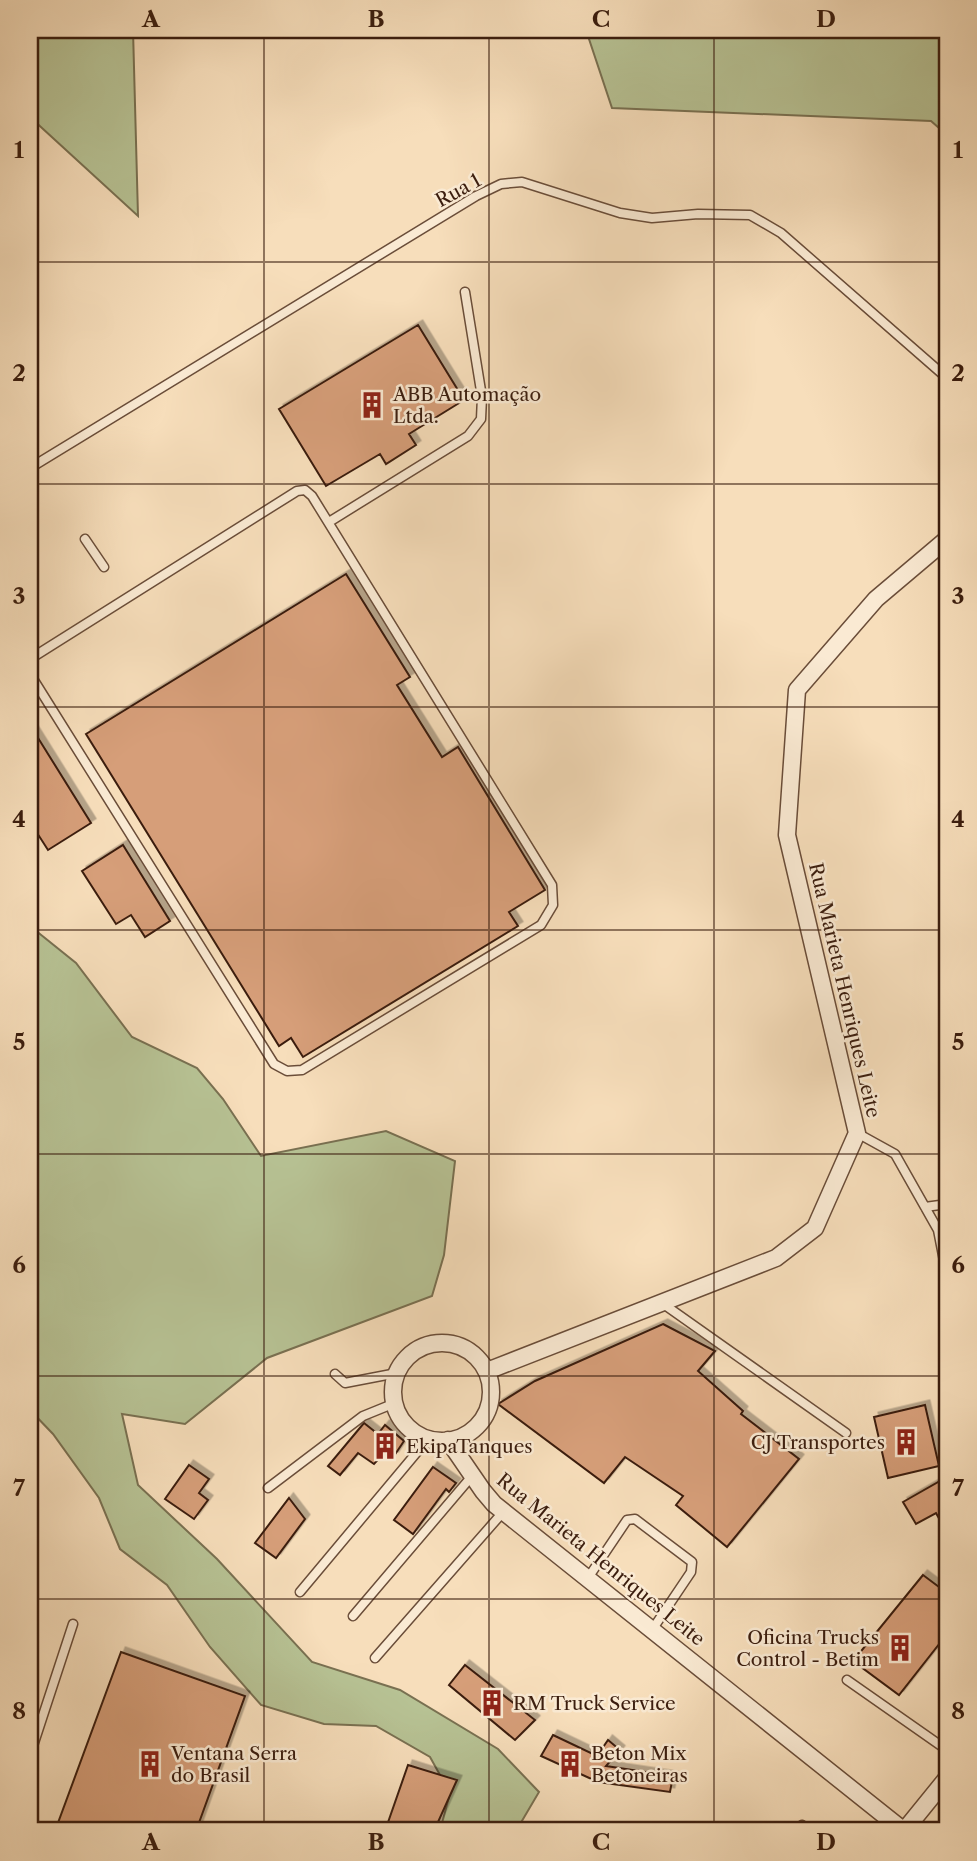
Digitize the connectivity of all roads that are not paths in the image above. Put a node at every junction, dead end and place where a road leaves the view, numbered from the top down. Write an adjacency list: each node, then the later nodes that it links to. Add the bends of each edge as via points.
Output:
1 (465, 292): 4 (lane, via 482,397 481,419 468,436)
2 (947, 378): 3 (lane, Rua 1, via 781,233 750,215 652,218 620,213 522,182 501,184)
3 (30, 468)
4 (328, 522): 8 (lane, via 312,496 297,491); 9 (lane, via 552,885 553,905 541,925 302,1070 287,1072 274,1064)
5 (85, 539): 7 (lane)
6 (947, 539): 10 (street, Rua Marieta Henriques Leite, via 876,599 797,690 788,835)
7 (104, 568)
8 (30, 659)
9 (30, 674)
10 (857, 1133): 12 (lane, via 895,1154); 14 (street, Rua Marieta Henriques Leite, via 815,1228 806,1236 776,1258)
11 (947, 1204): 12 (lane)
12 (925, 1207): 13 (lane, via 938,1230)
13 (947, 1276)
14 (662, 1303): 15 (street, Rua Marieta Henriques Leite); 19 (lane)
15 (486, 1371): 16 (street, via 466,1349 436,1344 417,1350); 21 (street, via 490,1401 482,1420 467,1434)
16 (397, 1373): 17 (lane, via 345,1383); 18 (street)
17 (335, 1374)
18 (395, 1403): 20 (street, via 410,1429); 23 (lane, via 363,1416)
19 (846, 1433)
20 (428, 1438): 21 (street); 26 (lane)
21 (448, 1440): 22 (street, Rua Marieta Henriques Leite)
22 (472, 1476): 24 (street, Rua Marieta Henriques Leite); 27 (lane)
23 (268, 1488)
24 (504, 1511): 25 (street, Rua Marieta Henriques Leite); 30 (lane)
25 (588, 1578): 29 (street, Rua Marieta Henriques Leite); 29 (lane, via 627,1520 635,1519 692,1562 691,1572)
26 (300, 1592)
27 (353, 1616)
28 (74, 1623): 33 (lane)
29 (652, 1630): 35 (street, Rua Marieta Henriques Leite)
30 (375, 1658)
31 (847, 1680): 32 (lane)
32 (947, 1750)
33 (30, 1755)
34 (947, 1779): 35 (street)
35 (904, 1831)

